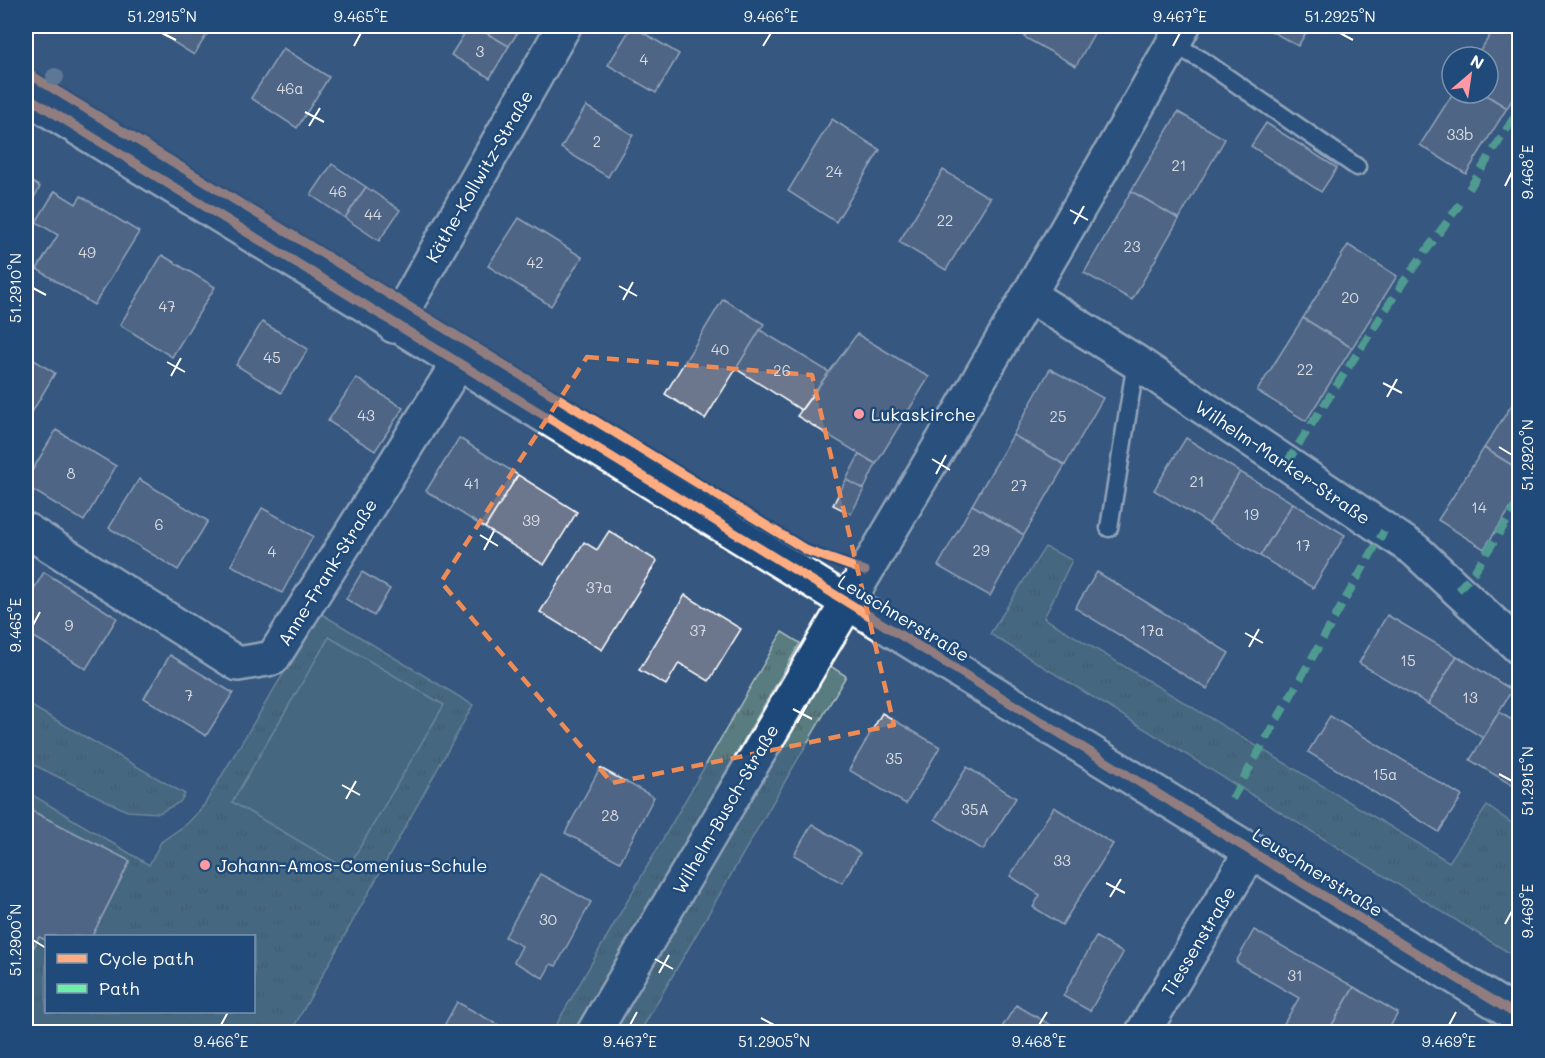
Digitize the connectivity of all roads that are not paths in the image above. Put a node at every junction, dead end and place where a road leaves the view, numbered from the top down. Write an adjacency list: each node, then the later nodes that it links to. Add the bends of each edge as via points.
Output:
1 (564, 26): 6 (street, Käthe-Kollwitz-Straße)
2 (1178, 35): 4 (lane, via 1202,60); 5 (street, Wilhelm-Busch-Straße)
3 (26, 96): 6 (street, Leuschnerstraße)
4 (1357, 167)
5 (1030, 296): 7 (street, Wilhelm-Marker-Straße); 11 (street, Wilhelm-Busch-Straße)
6 (394, 326): 8 (street, Leuschnerstraße)
7 (1136, 362): 9 (lane); 12 (street, Wilhelm-Marker-Straße, via 1415,550)
8 (457, 365): 10 (street, Anne-Frank-Straße, via 273,658 238,664); 11 (street, Leuschnerstraße)
9 (1109, 528)
10 (26, 531)
11 (846, 602): 13 (street, Leuschnerstraße); 15 (street, Wilhelm-Busch-Straße)
12 (1520, 648)
13 (1252, 850): 14 (street, Leuschnerstraße); 16 (street, Tiessenstraße)
14 (1520, 1017)
15 (594, 1032)
16 (1143, 1032)

